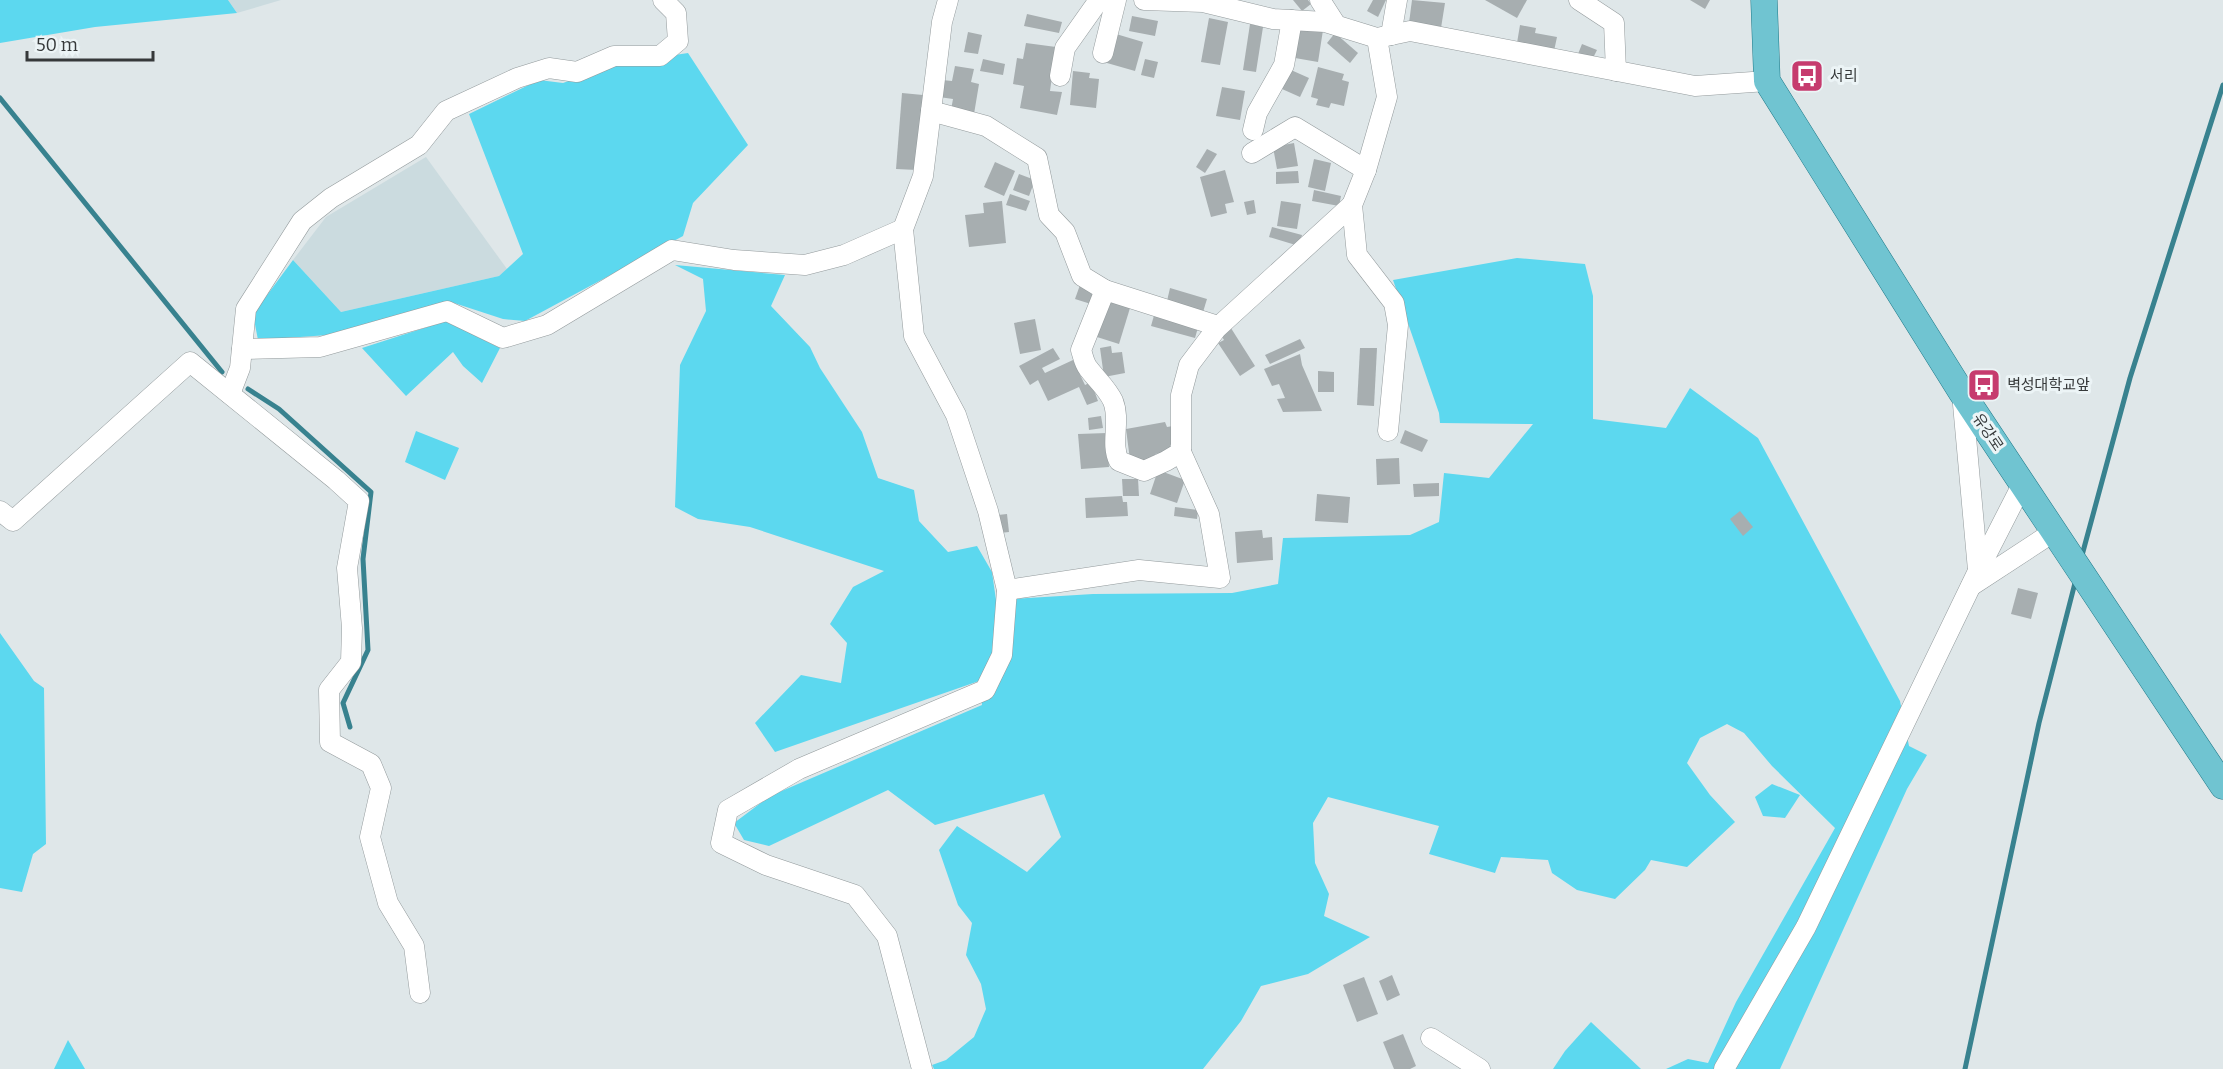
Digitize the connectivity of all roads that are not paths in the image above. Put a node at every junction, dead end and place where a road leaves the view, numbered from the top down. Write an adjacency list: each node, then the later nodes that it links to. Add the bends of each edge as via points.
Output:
1 (663, 0): 26 (street, via 676,13 678,41 660,56 614,56 577,72 549,68 517,78 446,111 419,145 331,198 302,221 246,309)
2 (948, 0): 18 (street)
3 (1099, 0): 16 (street, via 1065,48)
4 (1116, 0): 14 (street)
5 (1144, 0): 10 (street)
6 (1320, 0): 12 (street)
7 (1397, 0): 13 (street)
8 (1579, 0): 15 (street, via 1614,23)
9 (1764, 0): 17 (main road, 유강로)
10 (1172, 1): 11 (street, via 1203,2)
11 (1292, 20): 12 (street); 19 (street, via 1284,65 1257,113)
12 (1336, 25): 13 (street)
13 (1384, 37): 15 (street, via 1410,31); 21 (street, via 1387,97)
14 (1103, 52)
15 (1616, 71): 17 (street, via 1695,86)
16 (1060, 76)
17 (1767, 81): 27 (main road, 유강로)
18 (931, 111): 23 (street, via 924,176); 24 (street, via 986,126 1037,158 1049,215 1065,232 1082,276)
19 (1253, 130)
20 (1252, 153): 21 (street, via 1295,127)
21 (1366, 170): 22 (street)
22 (1352, 205): 25 (street); 29 (street, via 1357,255 1394,303 1398,325)
23 (903, 229): 26 (street, via 844,255 805,265 672,250 547,325 503,338 447,311 320,347); 35 (street, via 914,336 956,415 988,511)
24 (1105, 290): 25 (street); 30 (street, via 1081,351 1086,366 1114,403 1114,451 1119,461 1144,471)
25 (1218, 327): 30 (street, via 1189,365 1181,395)
26 (242, 349): 28 (street)
27 (1962, 393): 31 (main road, 유강로); 34 (street)
28 (230, 394): 32 (street, via 190,362 13,521); 37 (street, via 359,501 347,568 351,662 330,690 330,742 371,764 381,788 370,837 388,903 414,946)
29 (1388, 430)
30 (1181, 452): 35 (street, via 1209,514 1220,578 1139,570)
31 (2023, 483): 33 (main road, 유강로); 34 (street)
32 (0, 511)
33 (2059, 538): 34 (street); 36 (main road, 유강로)
34 (1974, 578): 41 (street, via 1806,927)
35 (1007, 590): 39 (street, via 1002,655 985,690 788,775 728,810 721,843 766,865 855,895 887,936)
36 (2223, 786)
37 (420, 993)
38 (1431, 1038): 40 (street)
39 (922, 1069)
40 (1480, 1069)
41 (1724, 1069)

